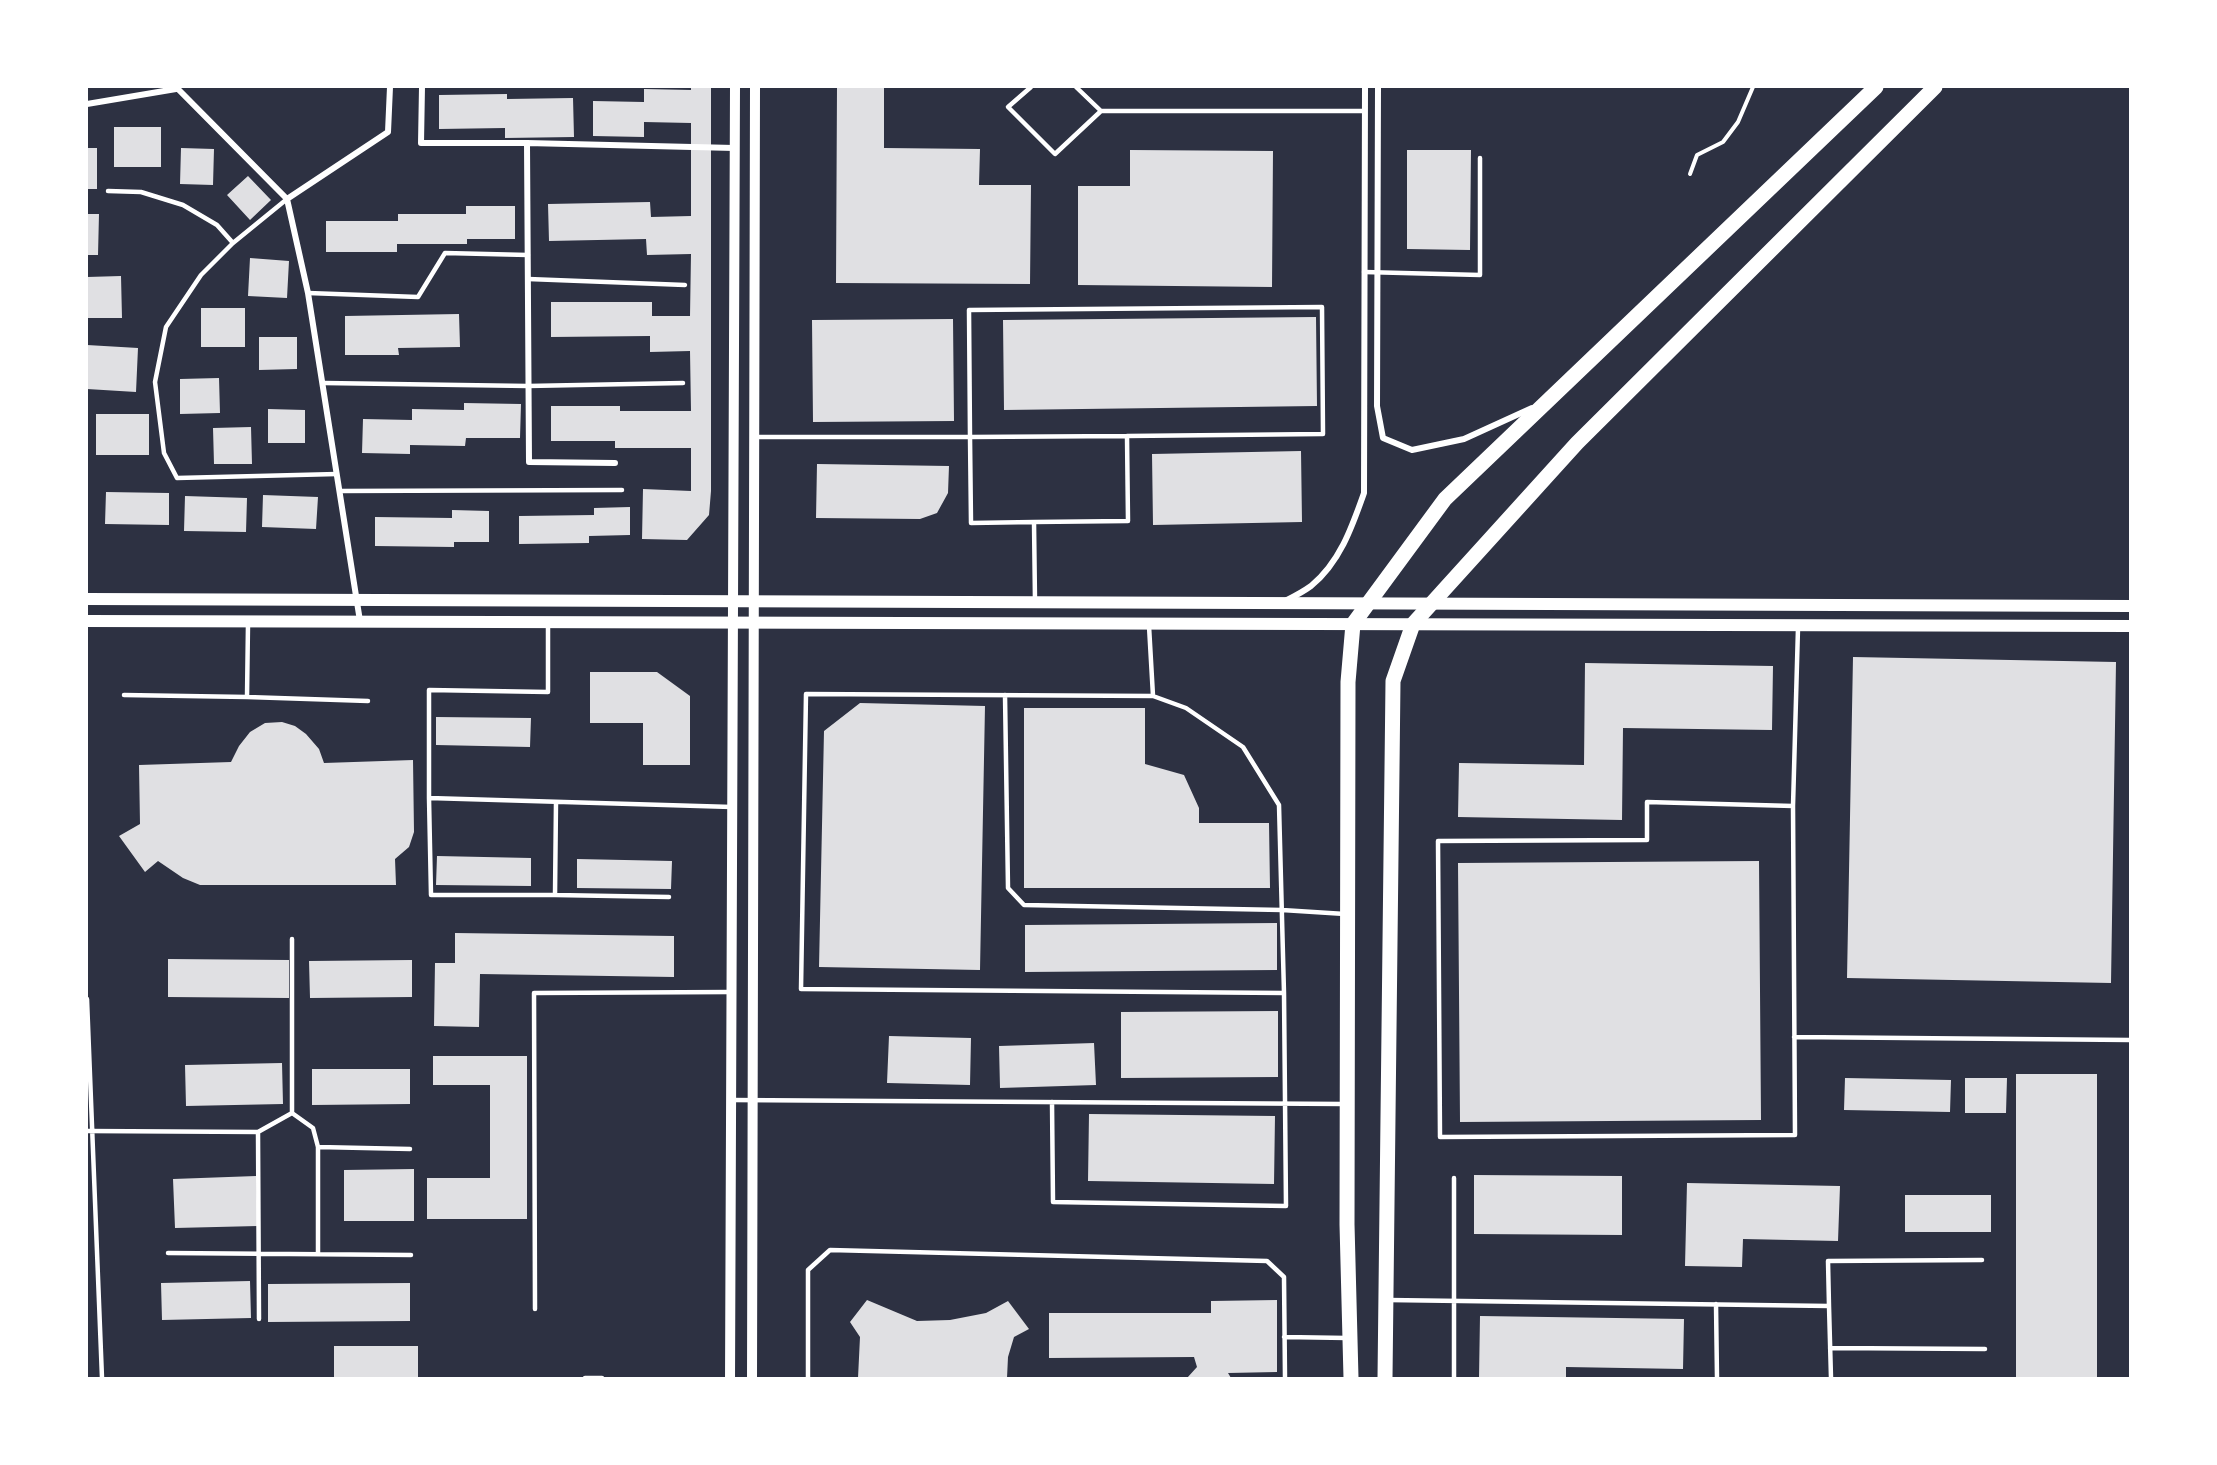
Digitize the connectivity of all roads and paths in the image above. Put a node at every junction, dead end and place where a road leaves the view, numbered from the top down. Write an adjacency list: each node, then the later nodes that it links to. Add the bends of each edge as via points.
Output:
1 (390, 87): 21 (street, via 388,132)
2 (422, 87): 16 (street, via 421,143)
3 (735, 87): 17 (street)
4 (756, 87): 34 (street)
5 (1031, 87): 14 (lane, via 1008,107 1055,154)
6 (1076, 87): 14 (lane)
7 (1365, 87): 15 (street)
8 (1378, 87): 25 (street)
9 (1753, 87): 19 (path, via 1733,129 1723,142 1697,155)
10 (1876, 87): 32 (main road)
11 (1935, 87): 48 (main road, via 1577,443)
12 (176, 88): 13 (street); 21 (street)
13 (87, 102)
14 (1101, 111): 15 (lane)
15 (1365, 111): 24 (street)
16 (527, 143): 17 (street); 23 (street)
17 (734, 148): 43 (street)
18 (1480, 158): 25 (lane, via 1480,274)
19 (1690, 174)
20 (108, 191): 22 (lane, via 141,192 183,205 217,225)
21 (287, 199): 22 (lane); 28 (street)
22 (232, 243): 37 (lane, via 201,276 166,327 155,382 164,453 177,478)
23 (528, 255): 26 (street); 28 (lane, via 446,253 418,297)
24 (1364, 272): 25 (lane); 46 (street, via 1364,494 1349,536 1326,571 1310,587)
25 (1377, 272): 32 (street, via 1377,406 1383,438 1412,450 1464,439)
26 (528, 279): 27 (lane); 31 (street)
27 (685, 285)
28 (308, 292): 30 (street)
29 (683, 383): 31 (lane)
30 (324, 384): 31 (lane); 37 (street)
31 (528, 386): 36 (street, via 529,462)
32 (1546, 402): 47 (main road, via 1445,499)
33 (1127, 436): 35 (lane); 35 (lane, via 1323,434 1322,307 969,310); 40 (lane, via 1128,521)
34 (755, 437): 35 (lane); 44 (street)
35 (969, 437): 40 (lane, via 971,523)
36 (615, 463)
37 (337, 474): 39 (street)
38 (622, 490): 39 (lane)
39 (340, 492): 41 (street)
40 (1034, 522): 45 (lane)
41 (357, 598): 42 (main road); 43 (main road); 52 (street)
42 (87, 599)
43 (733, 600): 44 (main road); 54 (street)
44 (754, 600): 45 (main road); 55 (street)
45 (1035, 602): 46 (main road)
46 (1283, 602): 47 (main road)
47 (1369, 603): 48 (main road); 57 (main road)
48 (1433, 603): 49 (main road); 58 (main road)
49 (2130, 606)
50 (87, 621): 51 (main road)
51 (248, 621): 52 (main road); 64 (lane)
52 (360, 621): 53 (main road)
53 (548, 622): 54 (main road); 66 (lane, via 548,692 429,690)
54 (733, 622): 55 (main road); 69 (street)
55 (755, 622): 56 (main road); 81 (street)
56 (1149, 623): 57 (main road); 63 (lane)
57 (1353, 624): 58 (main road); 73 (main road, via 1348,682)
58 (1413, 624): 59 (main road); 96 (main road, via 1393,681)
59 (1798, 625): 60 (main road); 68 (lane)
60 (2130, 626)
61 (124, 695): 64 (lane)
62 (1005, 695): 63 (lane); 72 (lane, via 1008,888 1024,905); 76 (lane, via 806,694 801,989)
63 (1153, 696): 72 (lane, via 1186,708 1243,747 1279,805)
64 (247, 697): 65 (lane)
65 (368, 701)
66 (429, 798): 67 (lane); 70 (lane, via 431,895)
67 (556, 802): 69 (lane); 70 (lane)
68 (1793, 806): 78 (lane); 78 (lane, via 1647,802 1647,840 1438,841 1440,1137 1795,1135)
69 (732, 807): 75 (street)
70 (555, 895): 71 (lane)
71 (669, 897)
72 (1282, 910): 73 (lane); 76 (lane)
73 (1348, 914): 84 (main road)
74 (292, 939): 85 (lane)
75 (731, 992): 80 (street); 100 (lane, via 534,993)
76 (1284, 993): 83 (lane)
77 (87, 999): 86 (lane)
78 (1794, 1037): 79 (lane)
79 (2130, 1040)
80 (731, 1100): 81 (lane); 109 (street)
81 (753, 1100): 82 (lane); 110 (street)
82 (1052, 1102): 83 (lane); 83 (lane, via 1053,1202 1286,1206)
83 (1286, 1104): 84 (lane)
84 (1348, 1104): 103 (main road)
85 (292, 1113): 87 (lane); 88 (lane, via 313,1128)
86 (89, 1131): 87 (lane); 106 (lane)
87 (258, 1132): 92 (lane)
88 (318, 1147): 89 (lane); 93 (lane)
89 (410, 1149)
90 (1454, 1178): 97 (lane)
91 (168, 1253): 92 (lane)
92 (258, 1254): 93 (lane); 101 (lane)
93 (318, 1254): 94 (lane)
94 (411, 1255)
95 (1982, 1260): 99 (lane, via 1828,1261)
96 (1385, 1300): 97 (lane); 114 (main road)
97 (1455, 1301): 98 (lane); 115 (lane)
98 (1716, 1304): 99 (lane); 116 (lane)
99 (1829, 1306): 104 (lane)
100 (535, 1309)
101 (259, 1318)
102 (1284, 1336): 103 (lane); 111 (lane, via 1284,1277 1267,1261 830,1250 808,1270); 112 (lane)
103 (1350, 1338): 113 (main road)
104 (1830, 1348): 105 (lane); 117 (lane)
105 (1985, 1349)
106 (102, 1378)
107 (585, 1378): 108 (lane)
108 (602, 1378)
109 (730, 1378)
110 (752, 1378)
111 (808, 1378)
112 (1285, 1378)
113 (1351, 1378)
114 (1385, 1378)
115 (1454, 1378)
116 (1717, 1378)
117 (1831, 1378)

